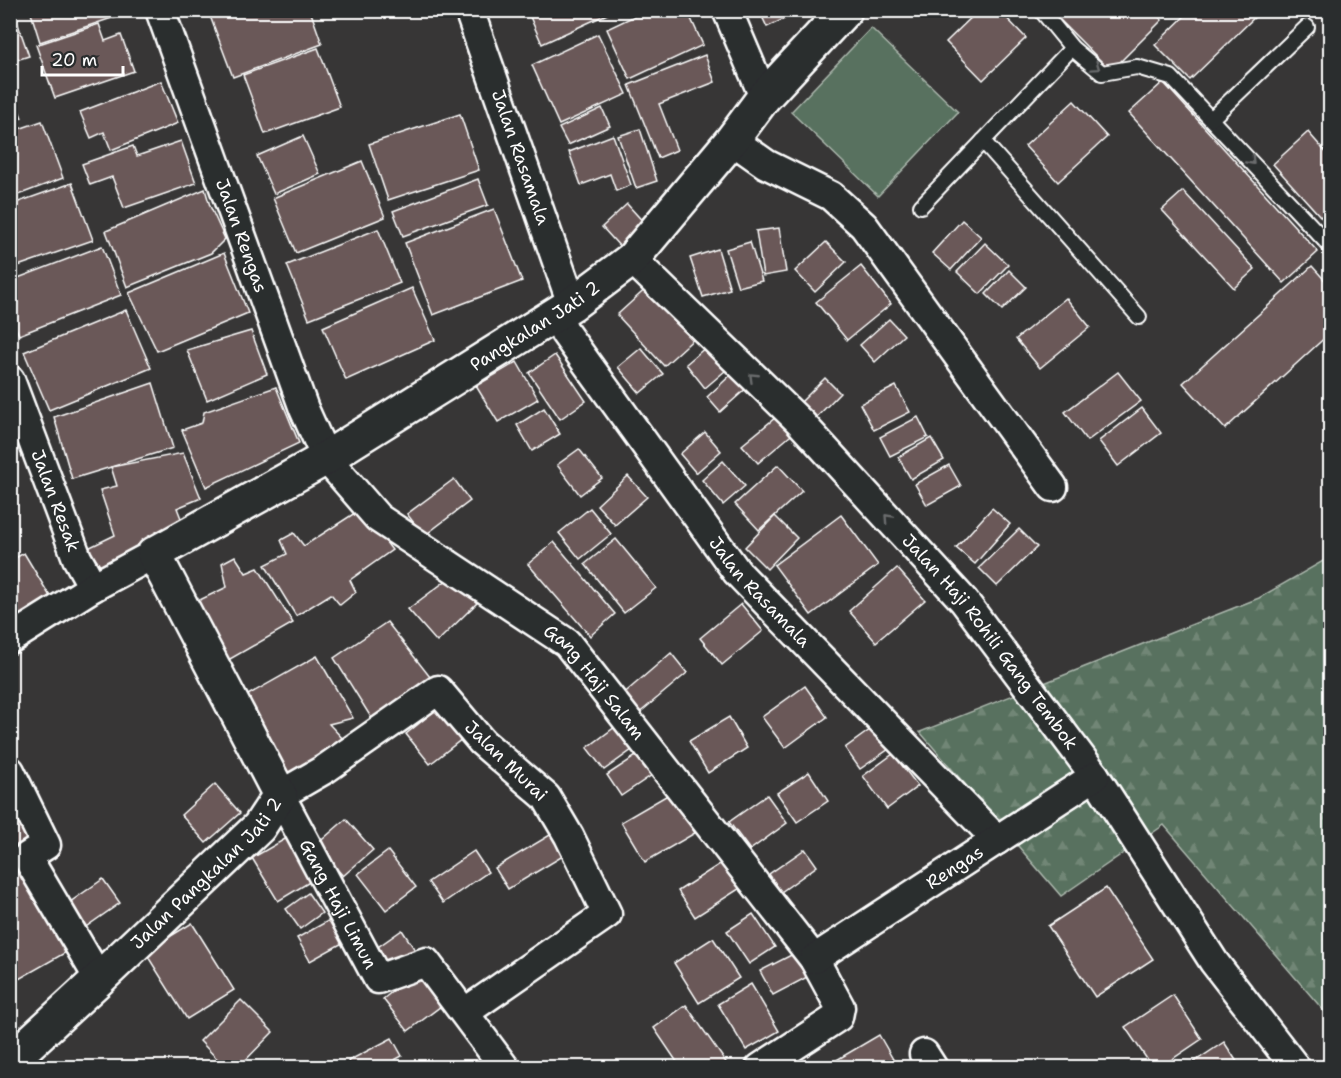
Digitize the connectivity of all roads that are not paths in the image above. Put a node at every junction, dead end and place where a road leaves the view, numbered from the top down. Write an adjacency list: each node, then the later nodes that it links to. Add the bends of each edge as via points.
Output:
1 (160, 10): 18 (street, Jalan Rengas, via 304,409)
2 (469, 10): 15 (street, Jalan Rasamala)
3 (727, 10): 8 (street)
4 (845, 10): 8 (street, Pangkalan Jati 2)
5 (1041, 10): 7 (lane)
6 (1307, 27): 9 (lane)
7 (1072, 48): 9 (lane, one-way to 9, via 1102,73 1137,67 1172,77); 11 (lane)
8 (764, 97): 10 (street, Pangkalan Jati 2)
9 (1211, 119): 13 (lane, one-way to 13)
10 (732, 140): 14 (street, Pangkalan Jati 2); 19 (street, via 765,164 831,196 864,226)
11 (983, 141): 12 (lane); 16 (lane)
12 (921, 206)
13 (1330, 246)
14 (632, 259): 15 (street, Pangkalan Jati 2); 24 (street, Jalan Haji Rohili Gang Tembok, one-way to 14, via 964,601 800,422)
15 (565, 309): 18 (street, Pangkalan Jati 2); 26 (street, Jalan Rasamala, via 565,333 737,572)
16 (1139, 317)
17 (10, 380): 21 (street, Jalan Resak, via 77,558)
18 (326, 458): 20 (street, Pangkalan Jati 2); 27 (street, Gang Haji Salam, via 378,518 567,643)
19 (1053, 487)
20 (154, 554): 21 (street); 25 (street, Jalan Pangkalan Jati 2)
21 (93, 586): 22 (street)
22 (10, 639)
23 (10, 771): 28 (street, via 46,845 27,856)
24 (1095, 776): 26 (street, Rengas); 33 (street, Jalan Haji Rohili Gang Tembok, via 1214,962)
25 (280, 795): 28 (street, Jalan Pangkalan Jati 2, via 259,827); 29 (street, Gang Haji Limun, via 378,979 426,962); 29 (street, Jalan Murai, via 325,769 438,690 482,742 546,797 607,914)
26 (997, 840): 27 (street, Rengas)
27 (814, 959): 32 (street, Gang Haji Salam, via 840,1007 838,1017)
28 (99, 979): 30 (street, Jalan Pangkalan Jati 2)
29 (464, 1013): 31 (street, Gang Haji Limun)
30 (10, 1061)
31 (505, 1068)
32 (760, 1068)
33 (1296, 1068)

